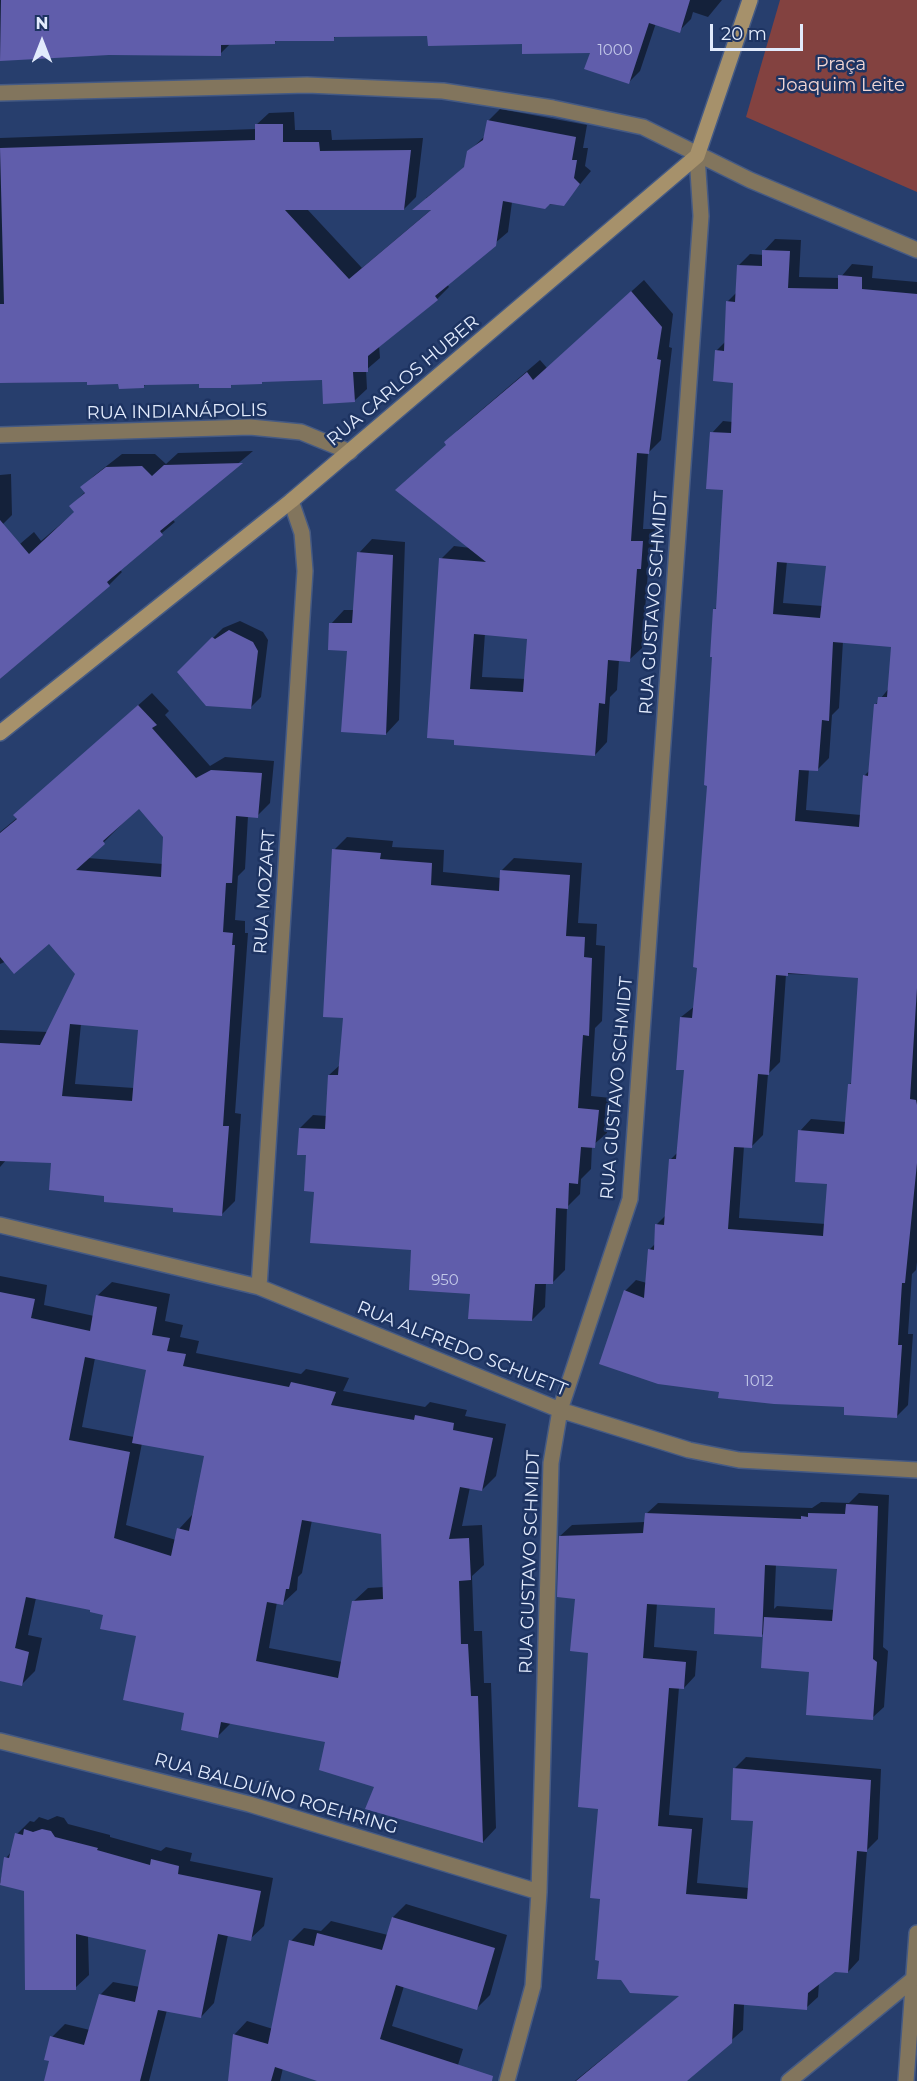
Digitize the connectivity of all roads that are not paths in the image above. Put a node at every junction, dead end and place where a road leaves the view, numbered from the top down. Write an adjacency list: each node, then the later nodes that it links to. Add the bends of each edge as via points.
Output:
1 (750, 0): 3 (main road)
2 (0, 93): 3 (street, via 307,85 443,91 553,108 643,128)
3 (697, 156): 4 (street); 6 (main road, RUA CARLOS HUBER); 11 (street, RUA GUSTAVO SCHMIDT, via 701,216 630,1199)
4 (917, 250)
5 (0, 435): 6 (street, RUA INDIANÁPOLIS, via 250,427 301,432)
6 (350, 452): 7 (main road, RUA CARLOS HUBER)
7 (291, 501): 8 (main road, RUA CARLOS HUBER); 10 (street, RUA MOZART, via 302,533 305,572)
8 (0, 733)
9 (0, 1225): 10 (street, RUA ALFREDO SCHUETT)
10 (259, 1287): 11 (street, RUA ALFREDO SCHUETT)
11 (560, 1410): 12 (street, RUA ALFREDO SCHUETT, via 689,1450 739,1460); 14 (street, RUA GUSTAVO SCHMIDT, via 550,1463)
12 (917, 1470)
13 (0, 1741): 14 (street, RUA BALDUÍNO ROEHRING, via 249,1804)
14 (539, 1892): 17 (street, RUA GUSTAVO SCHMIDT, via 533,1986)
15 (917, 1933): 16 (street)
16 (915, 1977): 18 (street); 19 (street)
17 (507, 2081)
18 (789, 2081)
19 (906, 2081)

